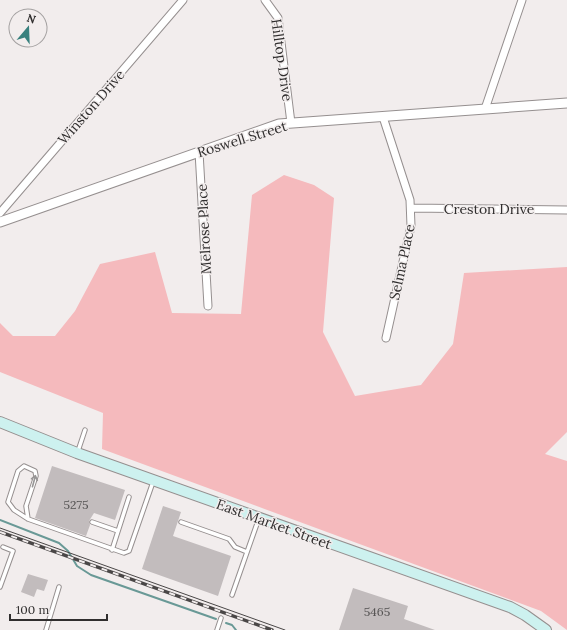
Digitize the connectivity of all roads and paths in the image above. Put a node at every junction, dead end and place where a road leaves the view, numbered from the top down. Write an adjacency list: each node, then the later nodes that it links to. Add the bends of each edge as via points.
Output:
1 (183, 0): 11 (street, Winston Drive)
2 (265, 0): 7 (street, Hilltop Drive, via 278,18)
3 (522, 0): 5 (street)
4 (567, 103): 5 (street, Roswell Street)
5 (485, 109): 6 (street, Roswell Street)
6 (383, 117): 7 (street, Roswell Street); 9 (street, Selma Place)
7 (291, 123): 8 (street, Roswell Street, via 279,124)
8 (200, 152): 12 (street, Roswell Street); 13 (street, Melrose Place)
9 (412, 208): 10 (street, Creston Drive); 14 (street, Selma Place, via 411,226)
10 (567, 210)
11 (0, 213)
12 (0, 222)
13 (208, 306)
14 (386, 338)
15 (0, 422): 17 (main road, East Market Street)
16 (85, 430): 17 (lane)
17 (77, 454): 18 (main road, East Market Street)
18 (153, 481): 20 (main road, East Market Street); 26 (lane, via 129,551 124,553)
19 (129, 497): 24 (lane)
20 (259, 518): 27 (lane); 34 (main road, East Market Street, via 510,608 525,614)
21 (28, 519): 21 (lane, one-way to 21, via 26,506 36,476 35,471 24,466 18,471 8,502 14,510); 26 (lane)
22 (92, 522): 24 (lane)
23 (181, 522): 27 (lane, via 229,539 235,547)
24 (118, 531): 26 (lane)
25 (4, 547): 29 (lane, via 13,551)
26 (112, 550)
27 (247, 552): 30 (lane)
28 (60, 586): 32 (lane)
29 (0, 587)
30 (232, 594)
31 (221, 618): 33 (lane)
32 (46, 630)
33 (217, 630)
34 (546, 630)

